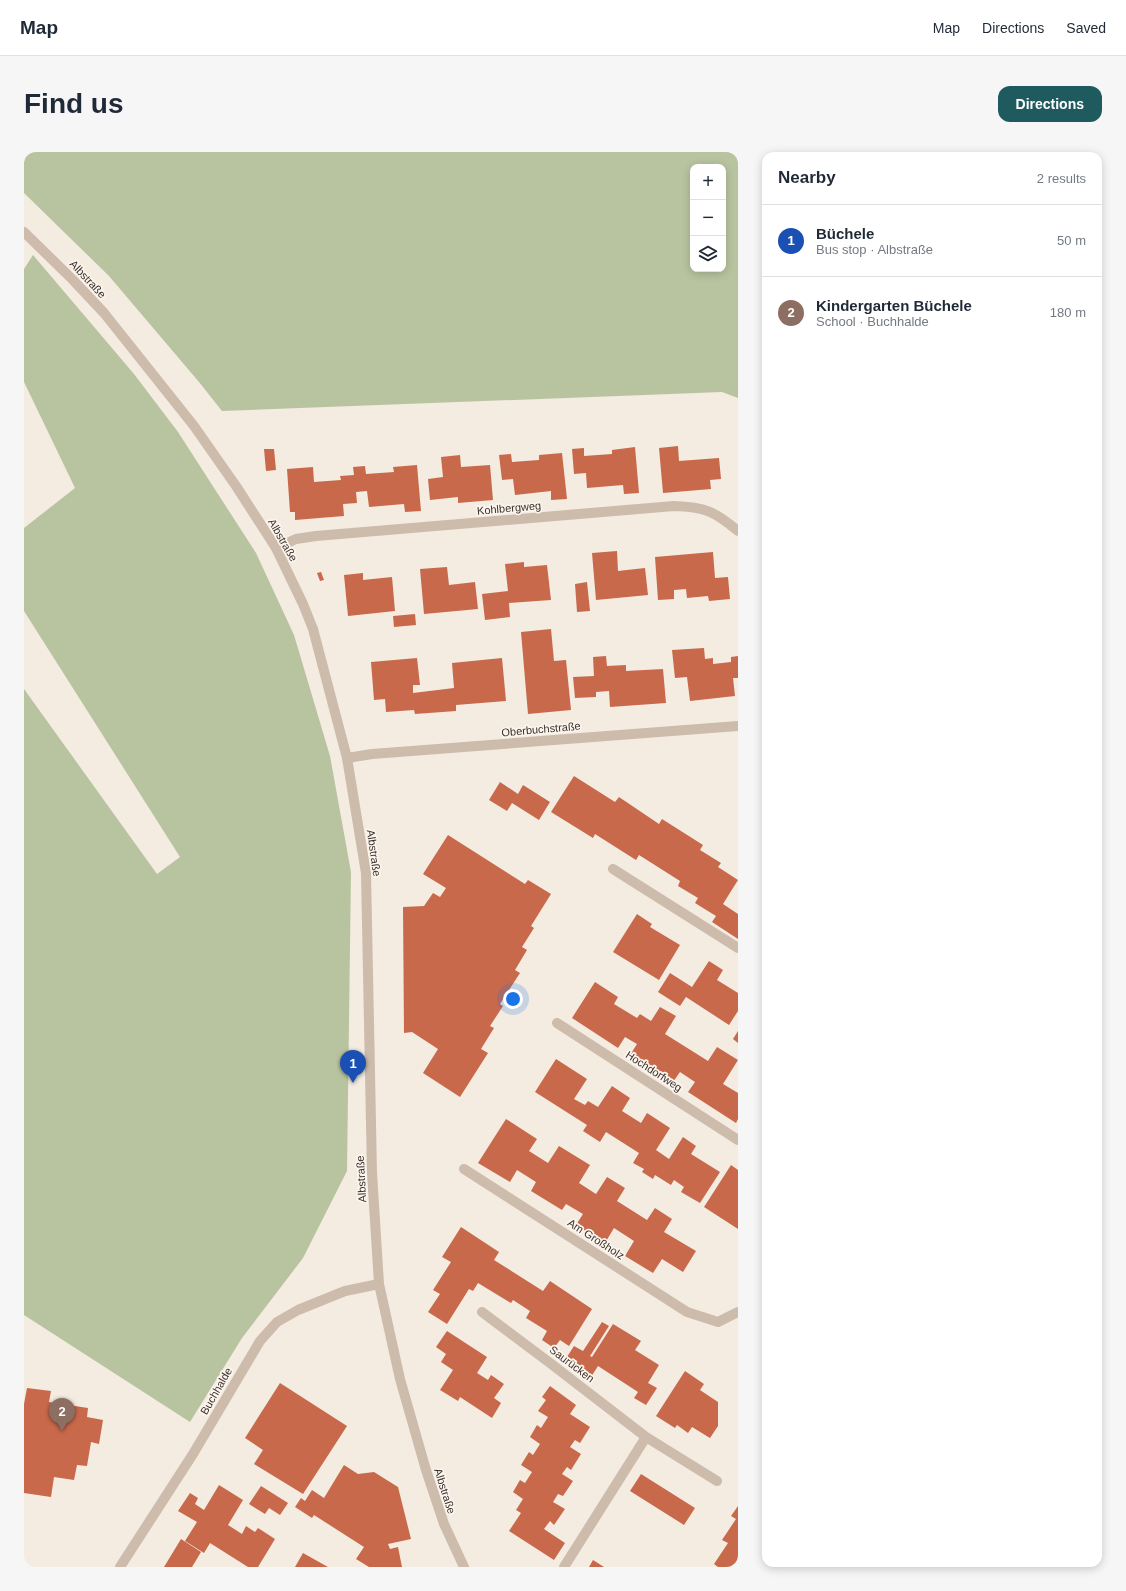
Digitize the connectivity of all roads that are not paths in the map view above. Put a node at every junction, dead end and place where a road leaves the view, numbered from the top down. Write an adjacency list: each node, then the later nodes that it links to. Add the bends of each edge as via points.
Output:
1 (24, 232): 3 (street, Albstraße, via 104,313 194,426)
2 (738, 531): 3 (street, Kohlbergweg, via 709,510 674,506 316,536 296,539)
3 (276, 548): 5 (street, Albstraße, via 313,629)
4 (738, 726): 5 (street, Oberbuchstraße)
5 (347, 758): 11 (street, Albstraße, via 366,873 372,1173)
6 (613, 869): 7 (street)
7 (738, 948)
8 (557, 1023): 9 (street, Hochdorfweg)
9 (738, 1140)
10 (464, 1169): 13 (street, Am Großholz, via 687,1312 718,1322)
11 (379, 1284): 16 (street, Buchhalde, via 345,1291 298,1310 277,1322 260,1341 193,1454); 17 (street, Albstraße, via 400,1379 426,1470 444,1524)
12 (482, 1312): 14 (street, Saurücken)
13 (738, 1312)
14 (646, 1437): 15 (street, Saurücken); 18 (street)
15 (717, 1481)
16 (120, 1567)
17 (464, 1567)
18 (564, 1567)

